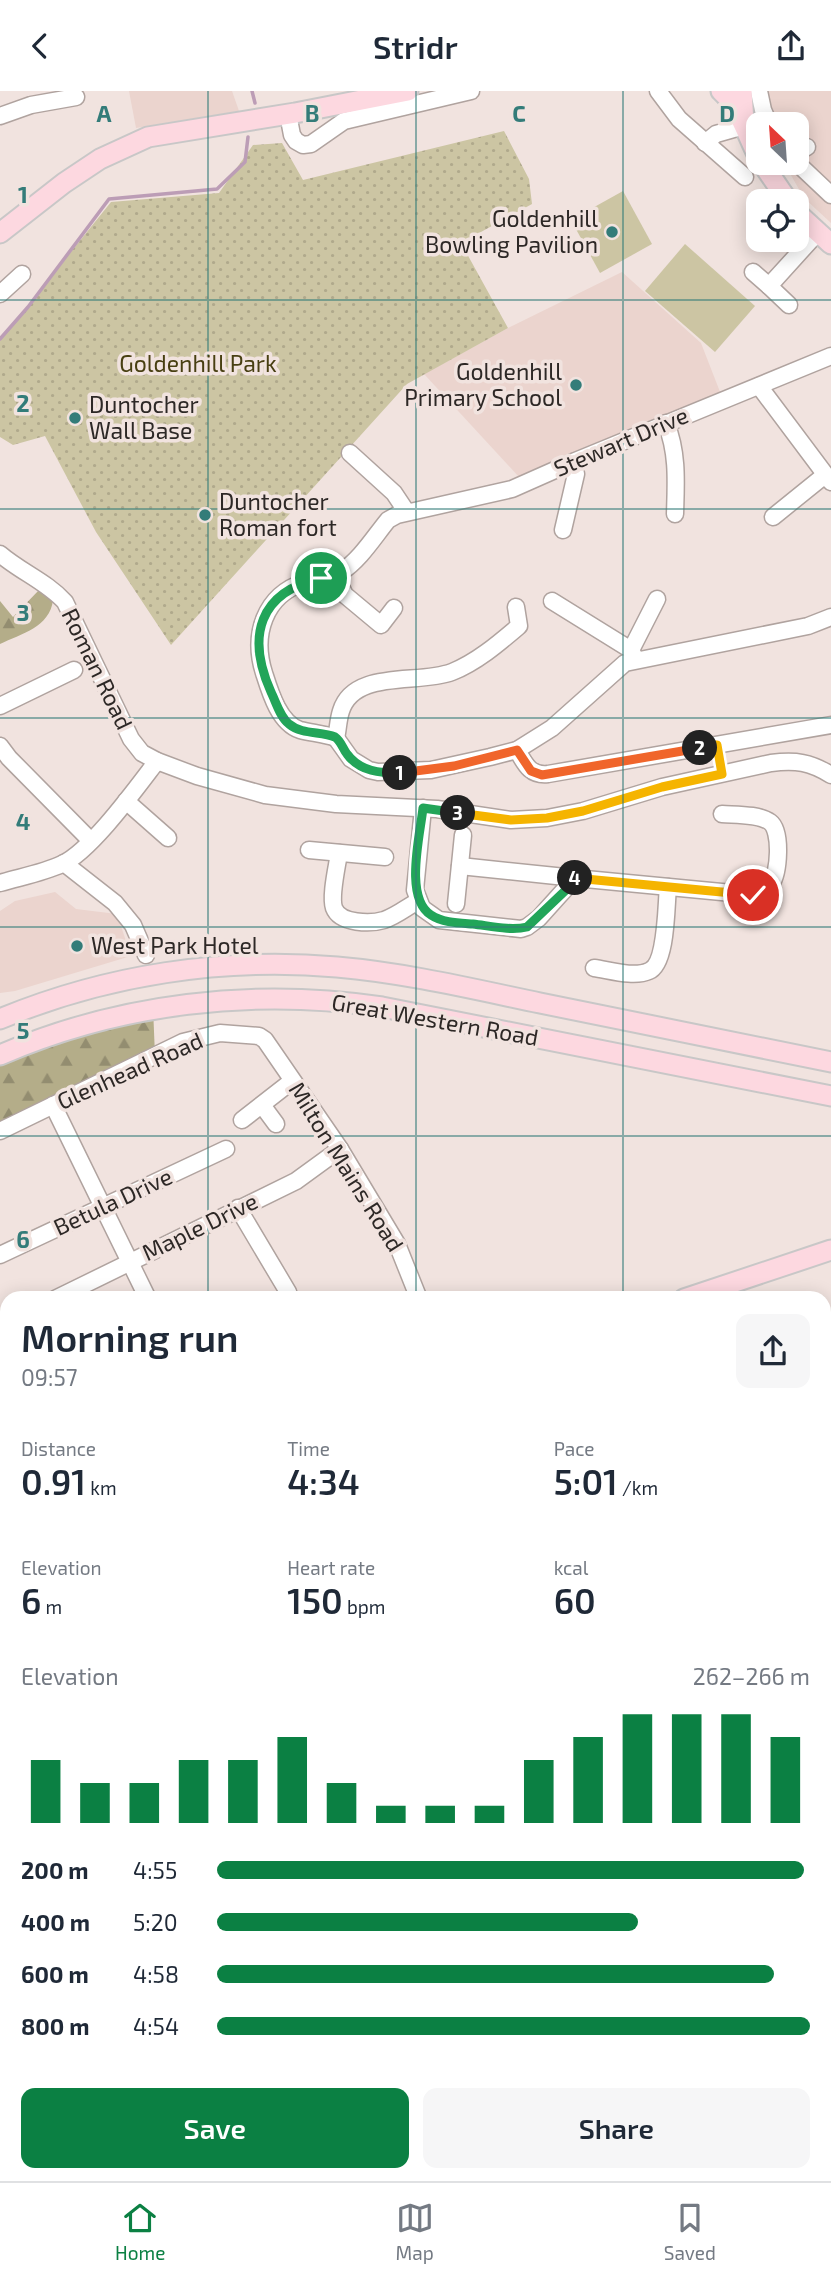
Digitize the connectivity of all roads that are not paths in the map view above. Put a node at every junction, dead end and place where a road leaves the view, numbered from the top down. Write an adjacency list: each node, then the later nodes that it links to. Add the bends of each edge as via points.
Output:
1 (408, 91): 10 (main road)
2 (471, 91): 10 (street, via 344,121 311,144 296,141)
3 (657, 91): 14 (street)
4 (721, 91): 12 (main road)
5 (742, 91): 12 (main road)
6 (759, 91): 9 (street)
7 (57, 95): 8 (street); 11 (street)
8 (76, 97)
9 (764, 112)
10 (288, 114): 19 (main road, via 148,137 126,145 64,183)
11 (0, 116)
12 (744, 126): 13 (main road); 14 (street, via 726,130)
13 (746, 130)
14 (705, 143): 16 (street)
15 (809, 174): 17 (street)
16 (745, 177)
17 (831, 195)
18 (809, 224): 20 (main road)
19 (0, 233)
20 (824, 238): 23 (street)
21 (753, 272): 23 (street)
22 (22, 274): 24 (street)
23 (769, 286): 25 (street)
24 (0, 294)
25 (789, 305)
26 (831, 356): 27 (street, Stewart Drive)
27 (759, 386): 28 (street, Stewart Drive); 31 (street)
28 (666, 423): 30 (street, Stewart Drive); 33 (street, via 676,456)
29 (350, 453): 32 (street, via 399,497)
30 (573, 462): 32 (street, Stewart Drive, via 512,489); 35 (street, via 576,474)
31 (828, 479): 34 (street)
32 (406, 511): 37 (street, Stewart Drive, via 388,520 351,564)
33 (676, 514)
34 (773, 517)
35 (563, 530)
36 (0, 554): 51 (street, Roman Road, via 65,602 131,739 142,753)
37 (335, 575): 41 (street, via 345,595 380,625); 47 (street, Stewart Drive, via 295,586 275,600 259,628 258,651 266,682 286,722)
38 (657, 599): 43 (street)
39 (552, 601): 43 (street)
40 (516, 607): 47 (street, via 519,626 453,672 359,688 341,711)
41 (394, 608)
42 (831, 617): 43 (street, via 808,627)
43 (638, 656): 50 (street, via 552,728)
44 (75, 670): 45 (street)
45 (0, 706)
46 (831, 725): 48 (street)
47 (336, 738): 50 (street, via 358,765 389,773 454,766)
48 (717, 745): 50 (street, via 542,775 531,771); 52 (street)
49 (0, 746): 59 (street)
50 (517, 750)
51 (157, 761): 54 (street); 55 (street, via 292,800)
52 (722, 774): 53 (street, via 798,761); 55 (street, via 547,818 496,819)
53 (831, 775)
54 (126, 801): 58 (street); 59 (street)
55 (423, 808): 68 (street, via 415,877)
56 (722, 814): 67 (street, via 773,824 779,838 771,886 753,895)
57 (463, 835): 64 (street)
58 (168, 838)
59 (91, 841): 63 (street)
60 (309, 851): 61 (street)
61 (339, 853): 62 (street); 68 (street, via 333,905 345,920 376,922)
62 (385, 857)
63 (64, 863): 66 (street); 70 (street, via 115,903)
64 (460, 866): 65 (street); 69 (street)
65 (575, 878): 67 (street); 68 (street, via 539,918 522,929 439,920)
66 (0, 883)
67 (668, 887): 71 (street, via 656,967 636,973)
68 (418, 901)
69 (456, 904)
70 (146, 955)
71 (594, 968)
72 (0, 1019): 75 (main road, Great Western Road, via 80,991 151,975 259,964 337,967 432,981)
73 (264, 1040): 76 (street, Milton Mains Road); 78 (street, Glenhead Road, via 220,1033 183,1042)
74 (0, 1055): 77 (main road, Great Western Road, via 69,1030 152,1009 233,999 309,1000 379,1006)
75 (831, 1062)
76 (292, 1081): 79 (street); 84 (street, Milton Mains Road)
77 (831, 1096)
78 (53, 1105): 82 (street, Glenhead Road); 85 (street)
79 (262, 1105): 80 (street); 81 (street)
80 (242, 1120)
81 (276, 1124)
82 (0, 1131)
83 (226, 1149): 85 (street, Betula Drive)
84 (340, 1149): 86 (street, Maple Drive, via 296,1181); 93 (street, Milton Mains Road, via 397,1244)
85 (103, 1207): 88 (street, Betula Drive); 89 (street)
86 (238, 1208): 89 (street, Maple Drive); 92 (street)
87 (831, 1250): 94 (main road)
88 (0, 1255)
89 (130, 1261): 90 (street, Maple Drive); 91 (street)
90 (71, 1291)
91 (144, 1291)
92 (287, 1291)
93 (416, 1291)
94 (708, 1291)

